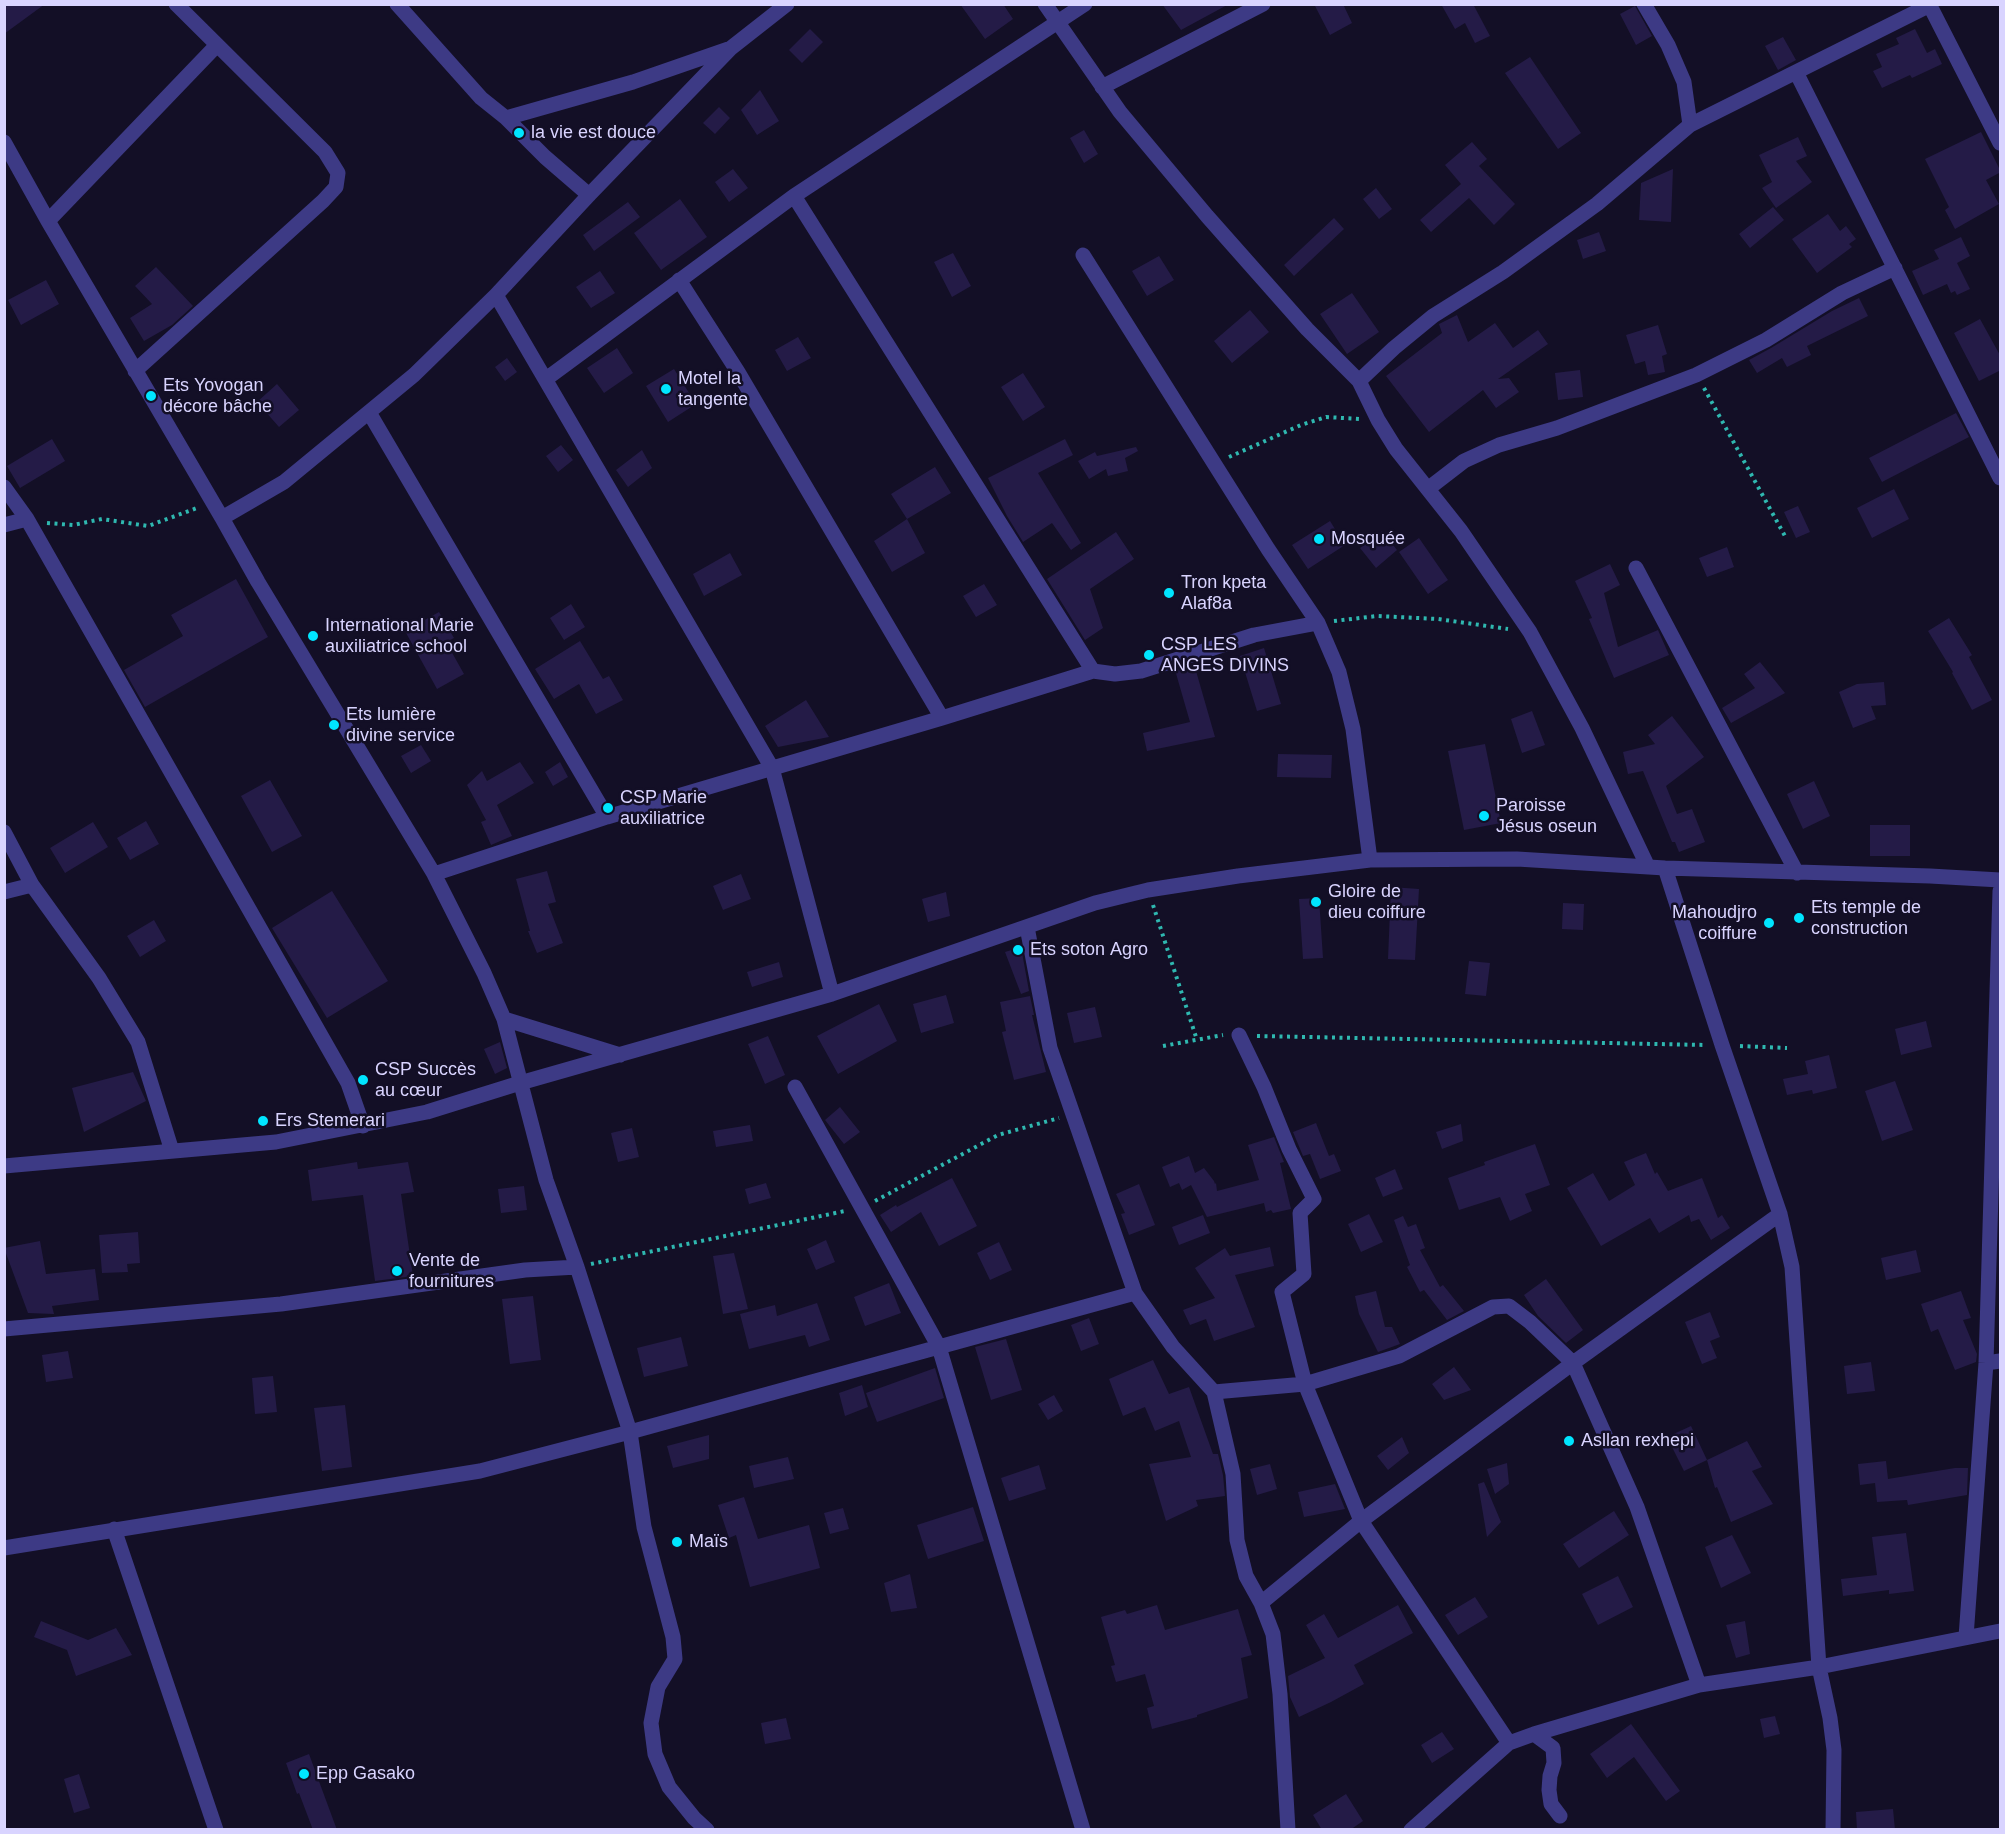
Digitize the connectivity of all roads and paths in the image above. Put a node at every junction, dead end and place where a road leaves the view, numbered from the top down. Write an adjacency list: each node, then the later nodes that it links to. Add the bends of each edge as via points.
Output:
1 (176, 4): 10 (street)
2 (397, 4): 14 (street, via 481,98)
3 (787, 4): 11 (street)
4 (1045, 4): 9 (street)
5 (1085, 4): 9 (street)
6 (1263, 4): 13 (street)
7 (1644, 4): 15 (street, via 1684,82)
8 (1929, 5): 12 (street); 17 (street)
9 (1057, 23): 13 (street); 19 (street)
10 (217, 45): 20 (street); 25 (street, via 324,152 338,173 336,187)
11 (731, 48): 14 (street, via 633,82); 18 (street)
12 (1796, 72): 15 (street); 22 (street)
13 (1102, 87): 28 (street, via 1207,216 1307,329)
14 (506, 118): 18 (street)
15 (1690, 125): 28 (street, via 1597,204 1503,272 1433,316)
16 (4, 142): 20 (street)
17 (2001, 143)
18 (589, 195): 24 (street)
19 (794, 195): 23 (street); 42 (street)
20 (48, 221): 25 (street)
21 (1083, 255): 31 (street)
22 (1895, 268): 26 (street, via 1842,293 1766,340); 32 (street)
23 (680, 280): 27 (street); 43 (street)
24 (496, 295): 27 (street); 29 (street)
25 (135, 371): 35 (street)
26 (1696, 375): 34 (street, via 1557,429 1498,445 1464,461); 38 (path)
27 (546, 379): 44 (street)
28 (1359, 381): 30 (street)
29 (370, 414): 35 (street, via 284,482); 45 (street)
30 (1378, 420): 31 (path, via 1326,417); 34 (street)
31 (1214, 463): 40 (street)
32 (2001, 478)
33 (4, 487): 36 (street)
34 (1429, 488): 41 (street)
35 (222, 518): 36 (path, via 197,508 148,526 102,519 60,525); 51 (street)
36 (27, 519): 37 (street); 69 (street, via 348,1083)
37 (4, 525)
38 (1786, 538)
39 (1636, 568): 50 (street)
40 (1318, 623): 41 (path, via 1377,616 1438,619); 42 (street, via 1254,635 1141,671); 47 (street, via 1339,672 1353,729)
41 (1530, 632): 48 (street, via 1582,728)
42 (1093, 671): 43 (street)
43 (942, 718): 44 (street)
44 (772, 768): 45 (street); 58 (street)
45 (607, 817): 51 (street)
46 (4, 832): 53 (street)
47 (1370, 860): 48 (street, via 1517,859); 54 (street)
48 (1648, 867): 49 (street)
49 (1665, 868): 50 (street); 62 (street)
50 (1797, 873): 52 (street)
51 (434, 874): 59 (street)
52 (2001, 880)
53 (32, 885): 56 (street); 70 (street, via 99,978 138,1042)
54 (1148, 891): 57 (street, via 1095,903); 61 (path)
55 (2001, 891): 78 (street)
56 (4, 892)
57 (1027, 927): 58 (street); 68 (street, via 1050,1048)
58 (832, 994): 65 (street)
59 (504, 1019): 65 (street); 66 (street)
60 (1239, 1035): 61 (path); 62 (path); 80 (street, via 1314,1200 1300,1213 1304,1274 1282,1292)
61 (1197, 1040): 63 (path)
62 (1722, 1045): 64 (path); 73 (street)
63 (1163, 1046)
64 (1787, 1048)
65 (620, 1055): 66 (street)
66 (520, 1083): 69 (street, via 427,1112); 74 (street, via 546,1180)
67 (795, 1087): 72 (street)
68 (1074, 1114): 72 (path, via 998,1135); 75 (street)
69 (363, 1125): 70 (street, via 276,1142)
70 (172, 1151): 71 (street)
71 (4, 1166)
72 (862, 1208): 74 (path); 77 (street)
73 (1780, 1214): 79 (street); 89 (street, via 1792,1268)
74 (577, 1267): 76 (street, via 525,1270 281,1304); 82 (street)
75 (1135, 1293): 77 (street); 81 (street, via 1173,1347)
76 (4, 1329)
77 (939, 1347): 82 (street); 96 (street)
78 (1993, 1362): 88 (street)
79 (1573, 1363): 80 (street, via 1509,1306 1493,1307 1399,1356); 83 (street); 90 (street, via 1637,1507)
80 (1305, 1384): 81 (street); 83 (street)
81 (1214, 1392): 86 (street, via 1233,1474 1237,1540 1246,1576)
82 (630, 1432): 84 (street, via 480,1471); 95 (street, via 644,1527 673,1637 675,1659 658,1687 651,1723 655,1754 669,1787)
83 (1361, 1521): 86 (street); 92 (street)
84 (114, 1529): 85 (street); 94 (street)
85 (4, 1548)
86 (1261, 1603): 97 (street, via 1273,1634 1276,1658)
87 (2001, 1631): 88 (street)
88 (1966, 1637): 89 (street)
89 (1819, 1666): 90 (street); 99 (street, via 1834,1750)
90 (1699, 1685): 91 (street)
91 (1534, 1734): 92 (street); 93 (street, via 1553,1748 1550,1797)
92 (1509, 1743): 98 (street)
93 (1560, 1816)
94 (216, 1830)
95 (707, 1830)
96 (1083, 1830)
97 (1288, 1830)
98 (1411, 1830)
99 (1833, 1830)

